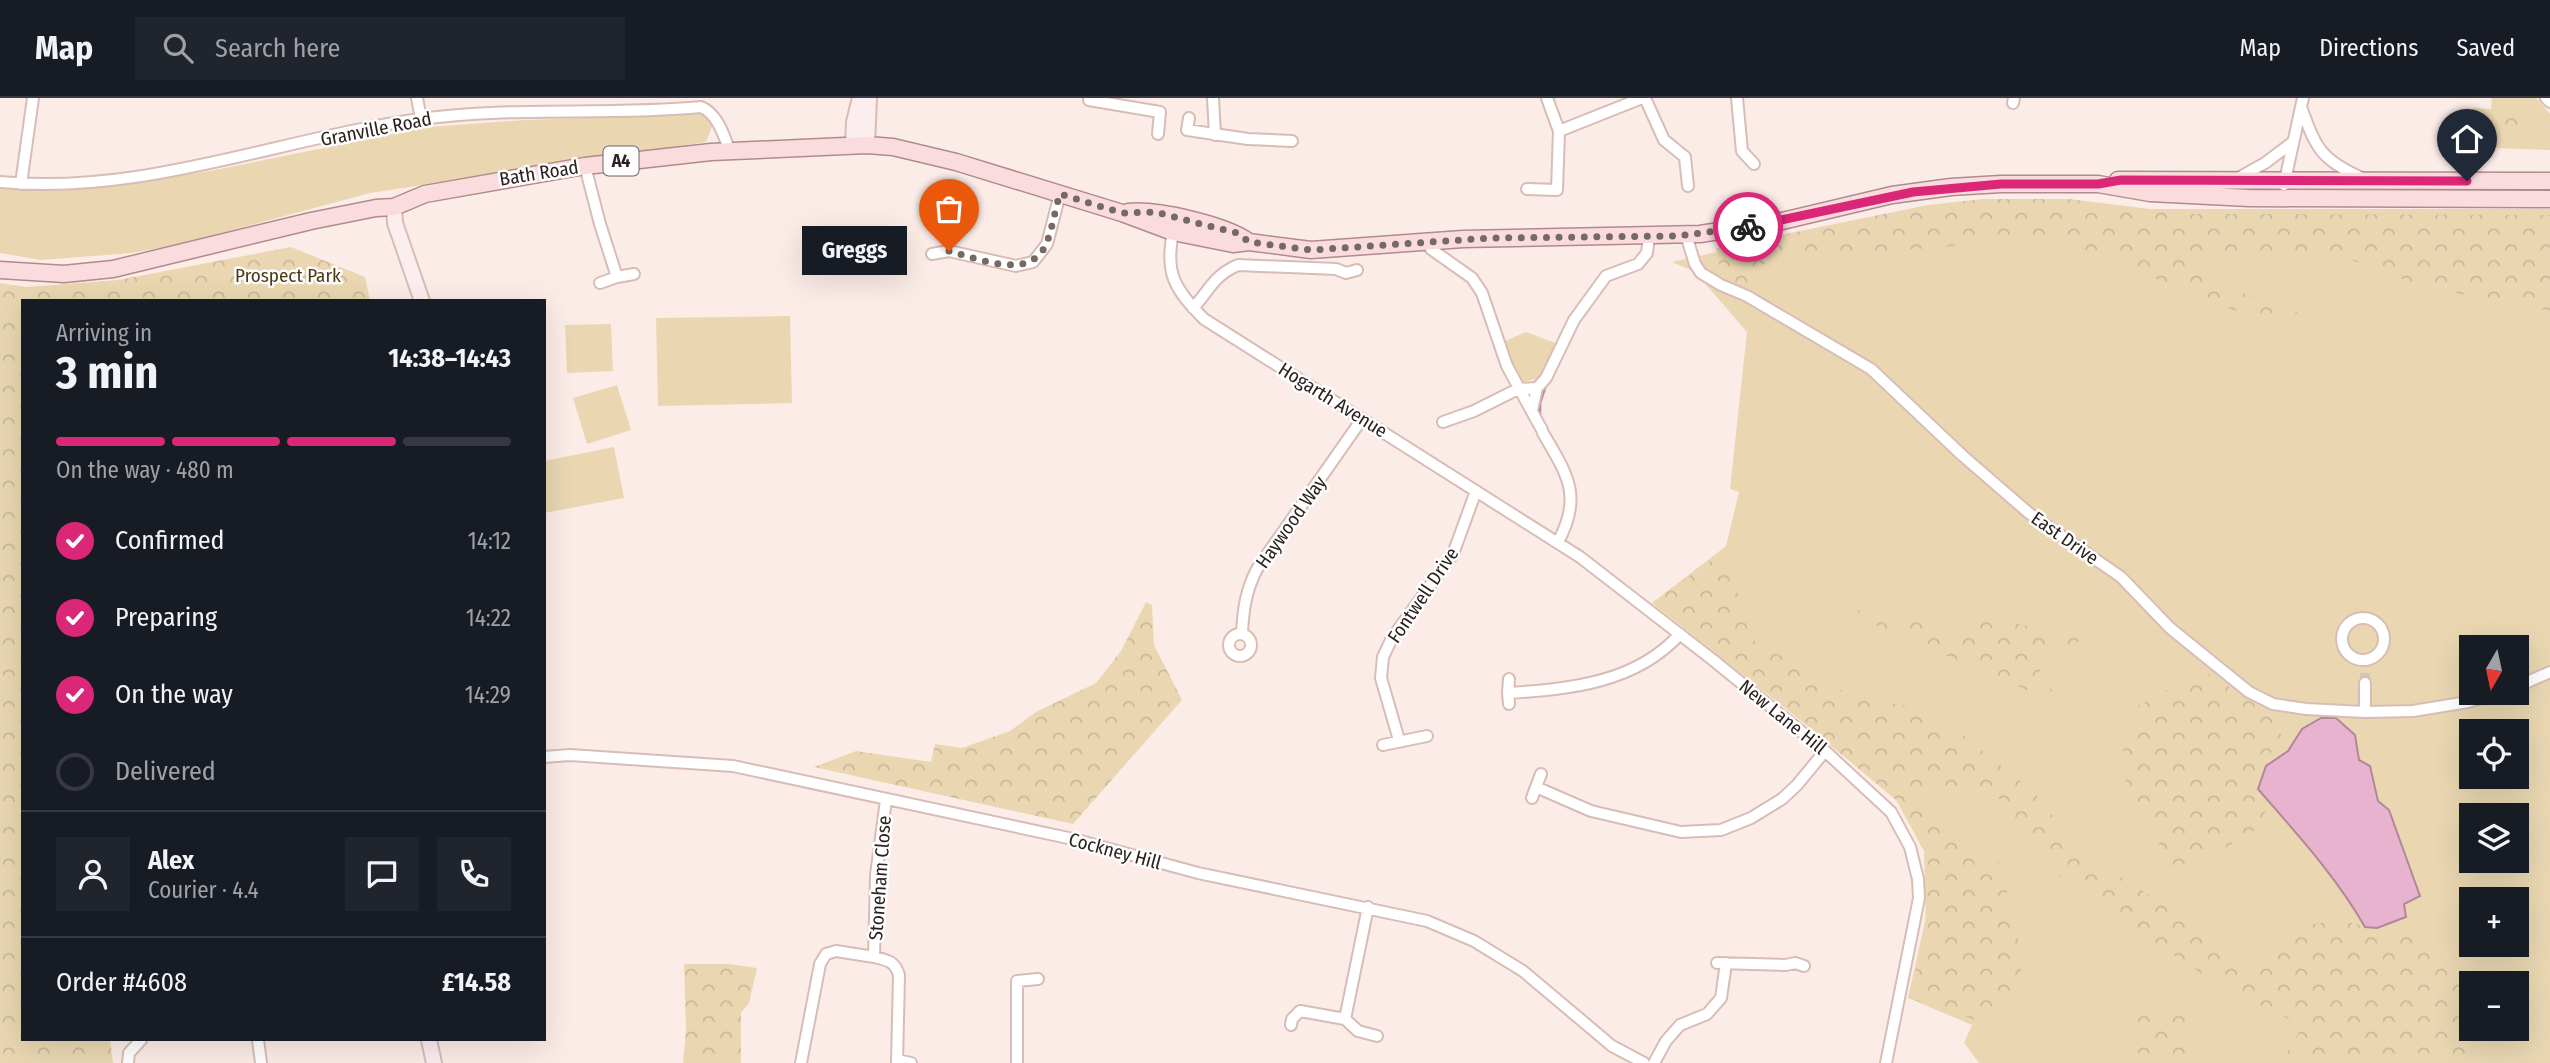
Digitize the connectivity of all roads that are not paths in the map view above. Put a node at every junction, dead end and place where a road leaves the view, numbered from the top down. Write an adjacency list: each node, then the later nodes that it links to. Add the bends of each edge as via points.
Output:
1 (33, 98): 30 (street)
2 (417, 98): 15 (street)
3 (860, 98): 22 (street, via 854,121)
4 (869, 98): 22 (street)
5 (1213, 98): 18 (street)
6 (1548, 98): 16 (street)
7 (1644, 98): 16 (street); 32 (street, via 1664,140 1685,157)
8 (1737, 98): 23 (street, via 1742,151)
9 (2546, 98): 13 (street)
10 (1089, 100): 11 (street)
11 (1114, 101): 17 (street, via 1160,112)
12 (2302, 102): 20 (street); 27 (street, via 2316,145 2328,159)
13 (2550, 102)
14 (1189, 118): 18 (street, via 1187,130)
15 (421, 119): 21 (street, Granville Road, via 518,111 701,107 709,110); 30 (street, Granville Road, via 171,170 71,184)
16 (1559, 131): 33 (street, via 1557,190)
17 (1158, 134)
18 (1214, 135): 19 (street)
19 (1292, 141)
20 (2293, 142): 25 (street); 26 (street)
21 (727, 145): 22 (main road, Bath Road / A4); 24 (main road, Bath Road / A4)
22 (860, 146): 34 (main road, Bath Road / A4, via 930,155)
23 (1754, 164)
24 (585, 166): 37 (main road, Bath Road / A4, via 425,194); 46 (street)
25 (2232, 181): 26 (main road, Bath Road / A4); 31 (main road, Bath Road / A4)
26 (2284, 181): 27 (main road, Bath Road / A4); 35 (street)
27 (2371, 181): 28 (main road, Bath Road / A4)
28 (2550, 181)
29 (0, 182): 30 (street, Granville Road)
30 (21, 184)
31 (2098, 184): 35 (main road, Bath Road / A4, via 2150,193); 39 (main road, Bath Road / A4, via 2001,184 1913,192 1751,227)
32 (1688, 186)
33 (1527, 190)
34 (1060, 194): 38 (main road, Bath Road / A4, via 1122,213 1148,212); 42 (street, via 1046,244 1033,262 1016,266 949,251)
35 (2281, 198): 36 (main road, Bath Road / A4)
36 (2550, 199)
37 (394, 206): 43 (main road, Bath Road / A4, via 311,221 113,269 64,274); 48 (street, via 395,223)
38 (1175, 225): 41 (main road, Bath Road / A4, via 1311,250); 49 (street, Hogarth Avenue, via 1169,267)
39 (1686, 235): 40 (main road, Bath Road / A4); 64 (street, East Drive, via 1701,273 1871,369 2030,514 2121,577 2170,628 2249,692 2273,704)
40 (1649, 237): 41 (main road, Bath Road / A4); 50 (street, via 1647,253 1638,264 1606,276 1574,320)
41 (1427, 242): 51 (street, via 1472,278 1482,293)
42 (932, 254)
43 (0, 270)
44 (1357, 270): 49 (street, via 1238,265 1212,282)
45 (634, 274): 46 (street)
46 (617, 277): 47 (street)
47 (600, 283)
48 (421, 299)
49 (1193, 308): 53 (street, Hogarth Avenue)
50 (1537, 388): 51 (street); 52 (street)
51 (1518, 389): 52 (street); 54 (street)
52 (1532, 410): 56 (street, via 1571,487 1565,528)
53 (1362, 419): 55 (street, Hogarth Avenue); 57 (street, Haywood Way, via 1257,569 1245,601)
54 (1443, 422)
55 (1476, 491): 56 (street, Hogarth Avenue); 66 (street, Fontwell Drive, via 1453,554 1383,657 1381,678)
56 (1558, 542): 58 (street, New Lane Hill)
57 (1242, 634)
58 (1680, 634): 61 (street, via 1623,674 1600,682 1509,698); 68 (street, New Lane Hill)
59 (2365, 660): 64 (street)
60 (2550, 672): 62 (street)
61 (1509, 678)
62 (2529, 681)
63 (2459, 703): 64 (street, East Drive)
64 (2365, 712)
65 (1427, 736): 66 (street)
66 (1399, 740): 67 (street)
67 (1383, 745)
68 (1825, 751): 70 (street, via 1782,799 1721,830 1681,832 1591,811 1534,792); 91 (street, New Lane Hill, via 1891,812 1910,847 1918,878 1917,915)
69 (546, 757): 71 (street, Cockney Hill, via 733,766)
70 (1541, 774)
71 (886, 800): 72 (street, Cockney Hill); 73 (street, Stoneham Close, via 876,875)
72 (1368, 907): 76 (street); 89 (street, Cockney Hill, via 1427,921 1474,941 1523,971 1612,1046)
73 (874, 957): 82 (street, Stoneham Close, via 888,960 899,975); 86 (street, Stoneham Close, via 836,951 826,954 820,964)
74 (1804, 966): 90 (street, via 1721,963 1721,998 1707,1014 1680,1025)
75 (1038, 979): 88 (street, via 1017,981)
76 (1345, 1019): 77 (street, via 1300,1011); 78 (street, via 1357,1031)
77 (1291, 1024)
78 (1377, 1036)
79 (140, 1041): 83 (street, via 129,1053)
80 (258, 1041): 84 (street)
81 (429, 1041): 85 (street)
82 (897, 1062): 87 (street)
83 (128, 1063)
84 (261, 1063)
85 (434, 1063)
86 (801, 1063)
87 (911, 1063)
88 (1017, 1063)
89 (1644, 1063)
90 (1654, 1063)
91 (1886, 1063)

